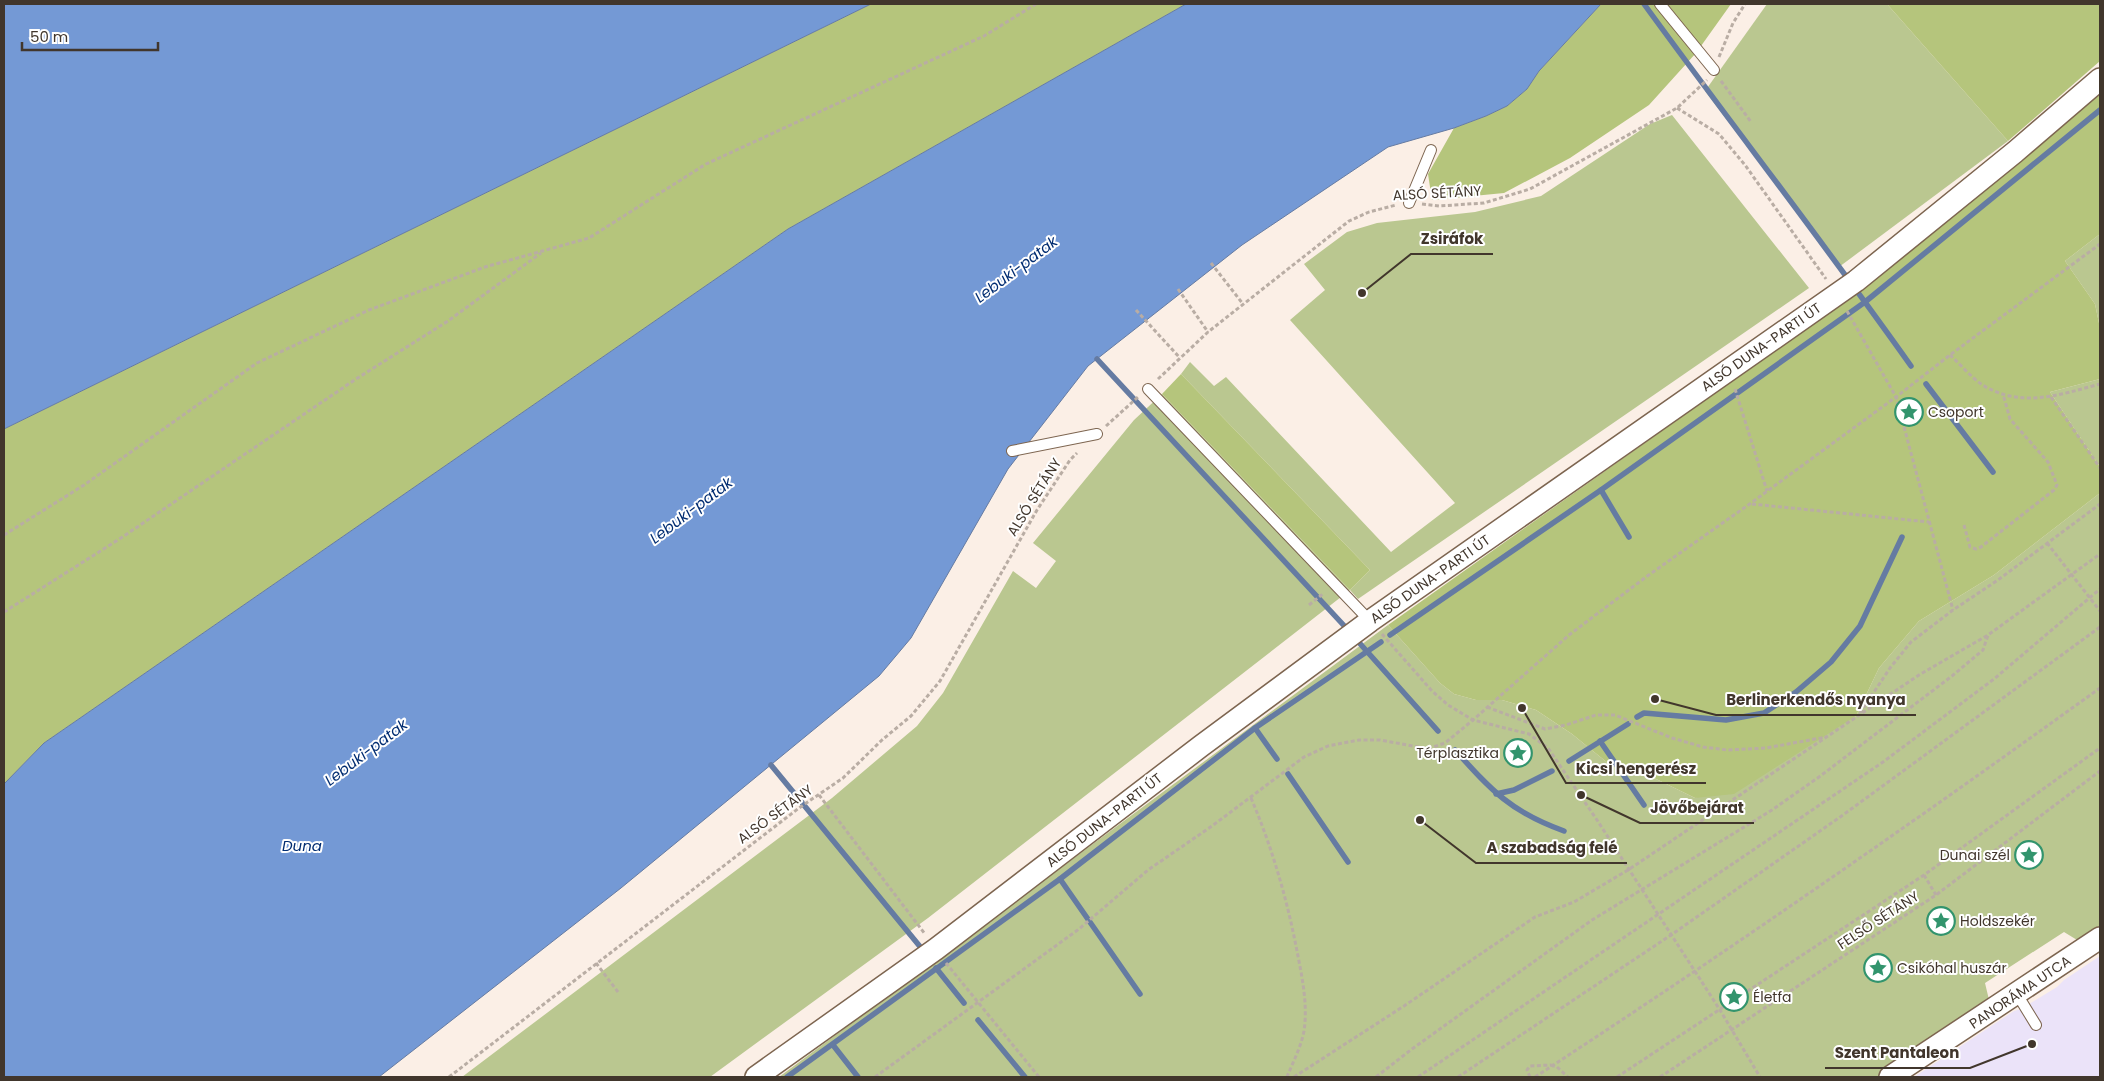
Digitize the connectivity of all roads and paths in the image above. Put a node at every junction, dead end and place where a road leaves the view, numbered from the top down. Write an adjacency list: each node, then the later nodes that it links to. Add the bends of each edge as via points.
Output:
1 (1036, 4): 11 (path, via 984,36 706,164 589,238)
2 (1660, 4): 4 (lane)
3 (1745, 4): 4 (path, ALSÓ SÉTÁNY, via 1733,23)
4 (1714, 70): 6 (path, ALSÓ SÉTÁNY, via 1699,89); 7 (path)
5 (2100, 79): 14 (street, ALSÓ DUNA-PARTI ÚT)
6 (1677, 108): 9 (path, ALSÓ SÉTÁNY, via 1530,188 1484,203 1439,206); 14 (path, via 1719,134)
7 (1751, 122)
8 (1431, 150): 9 (lane)
9 (1409, 203): 15 (path, ALSÓ SÉTÁNY, via 1369,212 1348,222)
10 (2100, 244): 18 (path)
11 (544, 251): 34 (path, via 485,267 369,310 257,364 84,485); 44 (path, via 448,320)
12 (1211, 263): 15 (path)
13 (1178, 289): 17 (path)
14 (1847, 293): 25 (path, via 1850,316); 46 (street, ALSÓ DUNA-PARTI ÚT)
15 (1244, 304): 17 (path, ALSÓ SÉTÁNY)
16 (1136, 310): 19 (path)
17 (1208, 332): 19 (path, ALSÓ SÉTÁNY)
18 (1950, 354): 23 (path, via 1981,384); 25 (path)
19 (1180, 358): 22 (path, ALSÓ SÉTÁNY)
20 (2100, 384): 24 (path)
21 (1735, 388): 29 (path)
22 (1148, 389): 26 (path, ALSÓ SÉTÁNY); 46 (lane)
23 (2002, 394): 24 (path, via 2026,399); 33 (path, via 2010,419 2048,462 2057,485 1981,547 1970,547)
24 (2051, 397): 28 (path)
25 (1896, 398): 29 (path); 32 (path)
26 (1097, 434): 27 (lane); 56 (path, ALSÓ SÉTÁNY, via 1070,460 1037,510 940,681 911,716)
27 (1012, 451)
28 (2100, 468)
29 (1768, 491): 30 (path)
30 (1751, 504): 32 (path); 50 (path, via 1569,635)
31 (2100, 504): 35 (path)
32 (1930, 522): 42 (path)
33 (1964, 525)
34 (4, 535)
35 (2047, 543): 37 (path); 42 (path)
36 (2100, 554): 37 (path)
37 (2072, 575): 40 (path); 47 (path)
38 (2100, 589): 40 (path)
39 (1325, 592): 41 (path)
40 (2090, 598): 43 (path); 62 (path, via 1994,679 1883,762)
41 (1310, 604)
42 (1953, 610): 51 (path, via 1911,642)
43 (2100, 611)
44 (4, 612)
45 (2100, 627): 63 (path, via 1843,815)
46 (1358, 630): 65 (street, ALSÓ DUNA-PARTI ÚT, via 1201,746)
47 (1988, 635): 51 (path, via 1919,675); 60 (path, via 1983,650 1902,715 1772,810)
48 (1390, 643): 52 (path, via 1432,691)
49 (2100, 688): 67 (path)
50 (1487, 707): 52 (path); 53 (path, via 1545,729 1596,715 1615,715 1672,738 1728,750 1766,748)
51 (1858, 716): 53 (path)
52 (1473, 720): 57 (path, via 1445,743 1433,747 1373,740 1328,746 1304,757); 58 (path, via 1529,734 1548,748)
53 (1827, 737): 58 (path)
54 (2100, 748): 59 (path)
55 (2100, 771): 61 (path, FELSŐ SÉTÁNY)
56 (820, 795): 65 (path); 66 (path, ALSÓ SÉTÁNY)
57 (1251, 798): 70 (path, via 1148,870 1096,915); 78 (path, via 1278,873 1302,977 1304,1031)
58 (1628, 870): 60 (path); 79 (path, via 1574,902 1535,917)
59 (1924, 875): 61 (path); 71 (path)
60 (1641, 891): 62 (path); 80 (path, via 1592,920)
61 (1936, 895): 73 (path, FELSŐ SÉTÁNY)
62 (1658, 915): 63 (path); 81 (path)
63 (1671, 935): 67 (path); 82 (path)
64 (2100, 938): 69 (street, PANORÁMA UTCA)
65 (942, 957): 70 (path); 75 (street, ALSÓ DUNA-PARTI ÚT)
66 (596, 963): 68 (path); 74 (path, ALSÓ SÉTÁNY)
67 (1695, 973): 71 (path); 84 (path)
68 (618, 992)
69 (2017, 994): 72 (lane); 89 (street, PANORÁMA UTCA)
70 (978, 1003): 76 (path); 77 (path)
71 (1720, 1010): 73 (path); 86 (path)
72 (2036, 1024)
73 (1732, 1030): 87 (path, FELSŐ SÉTÁNY); 88 (path)
74 (449, 1077)
75 (756, 1077)
76 (875, 1077)
77 (1039, 1077)
78 (1287, 1077)
79 (1294, 1077)
80 (1376, 1077)
81 (1418, 1077)
82 (1458, 1077)
83 (1530, 1077): 85 (path, bridge, via 1527,1070 1530,1066 1544,1064 1557,1067)
84 (1535, 1077)
85 (1568, 1077)
86 (1617, 1077)
87 (1660, 1077)
88 (1760, 1077)
89 (1890, 1077)

